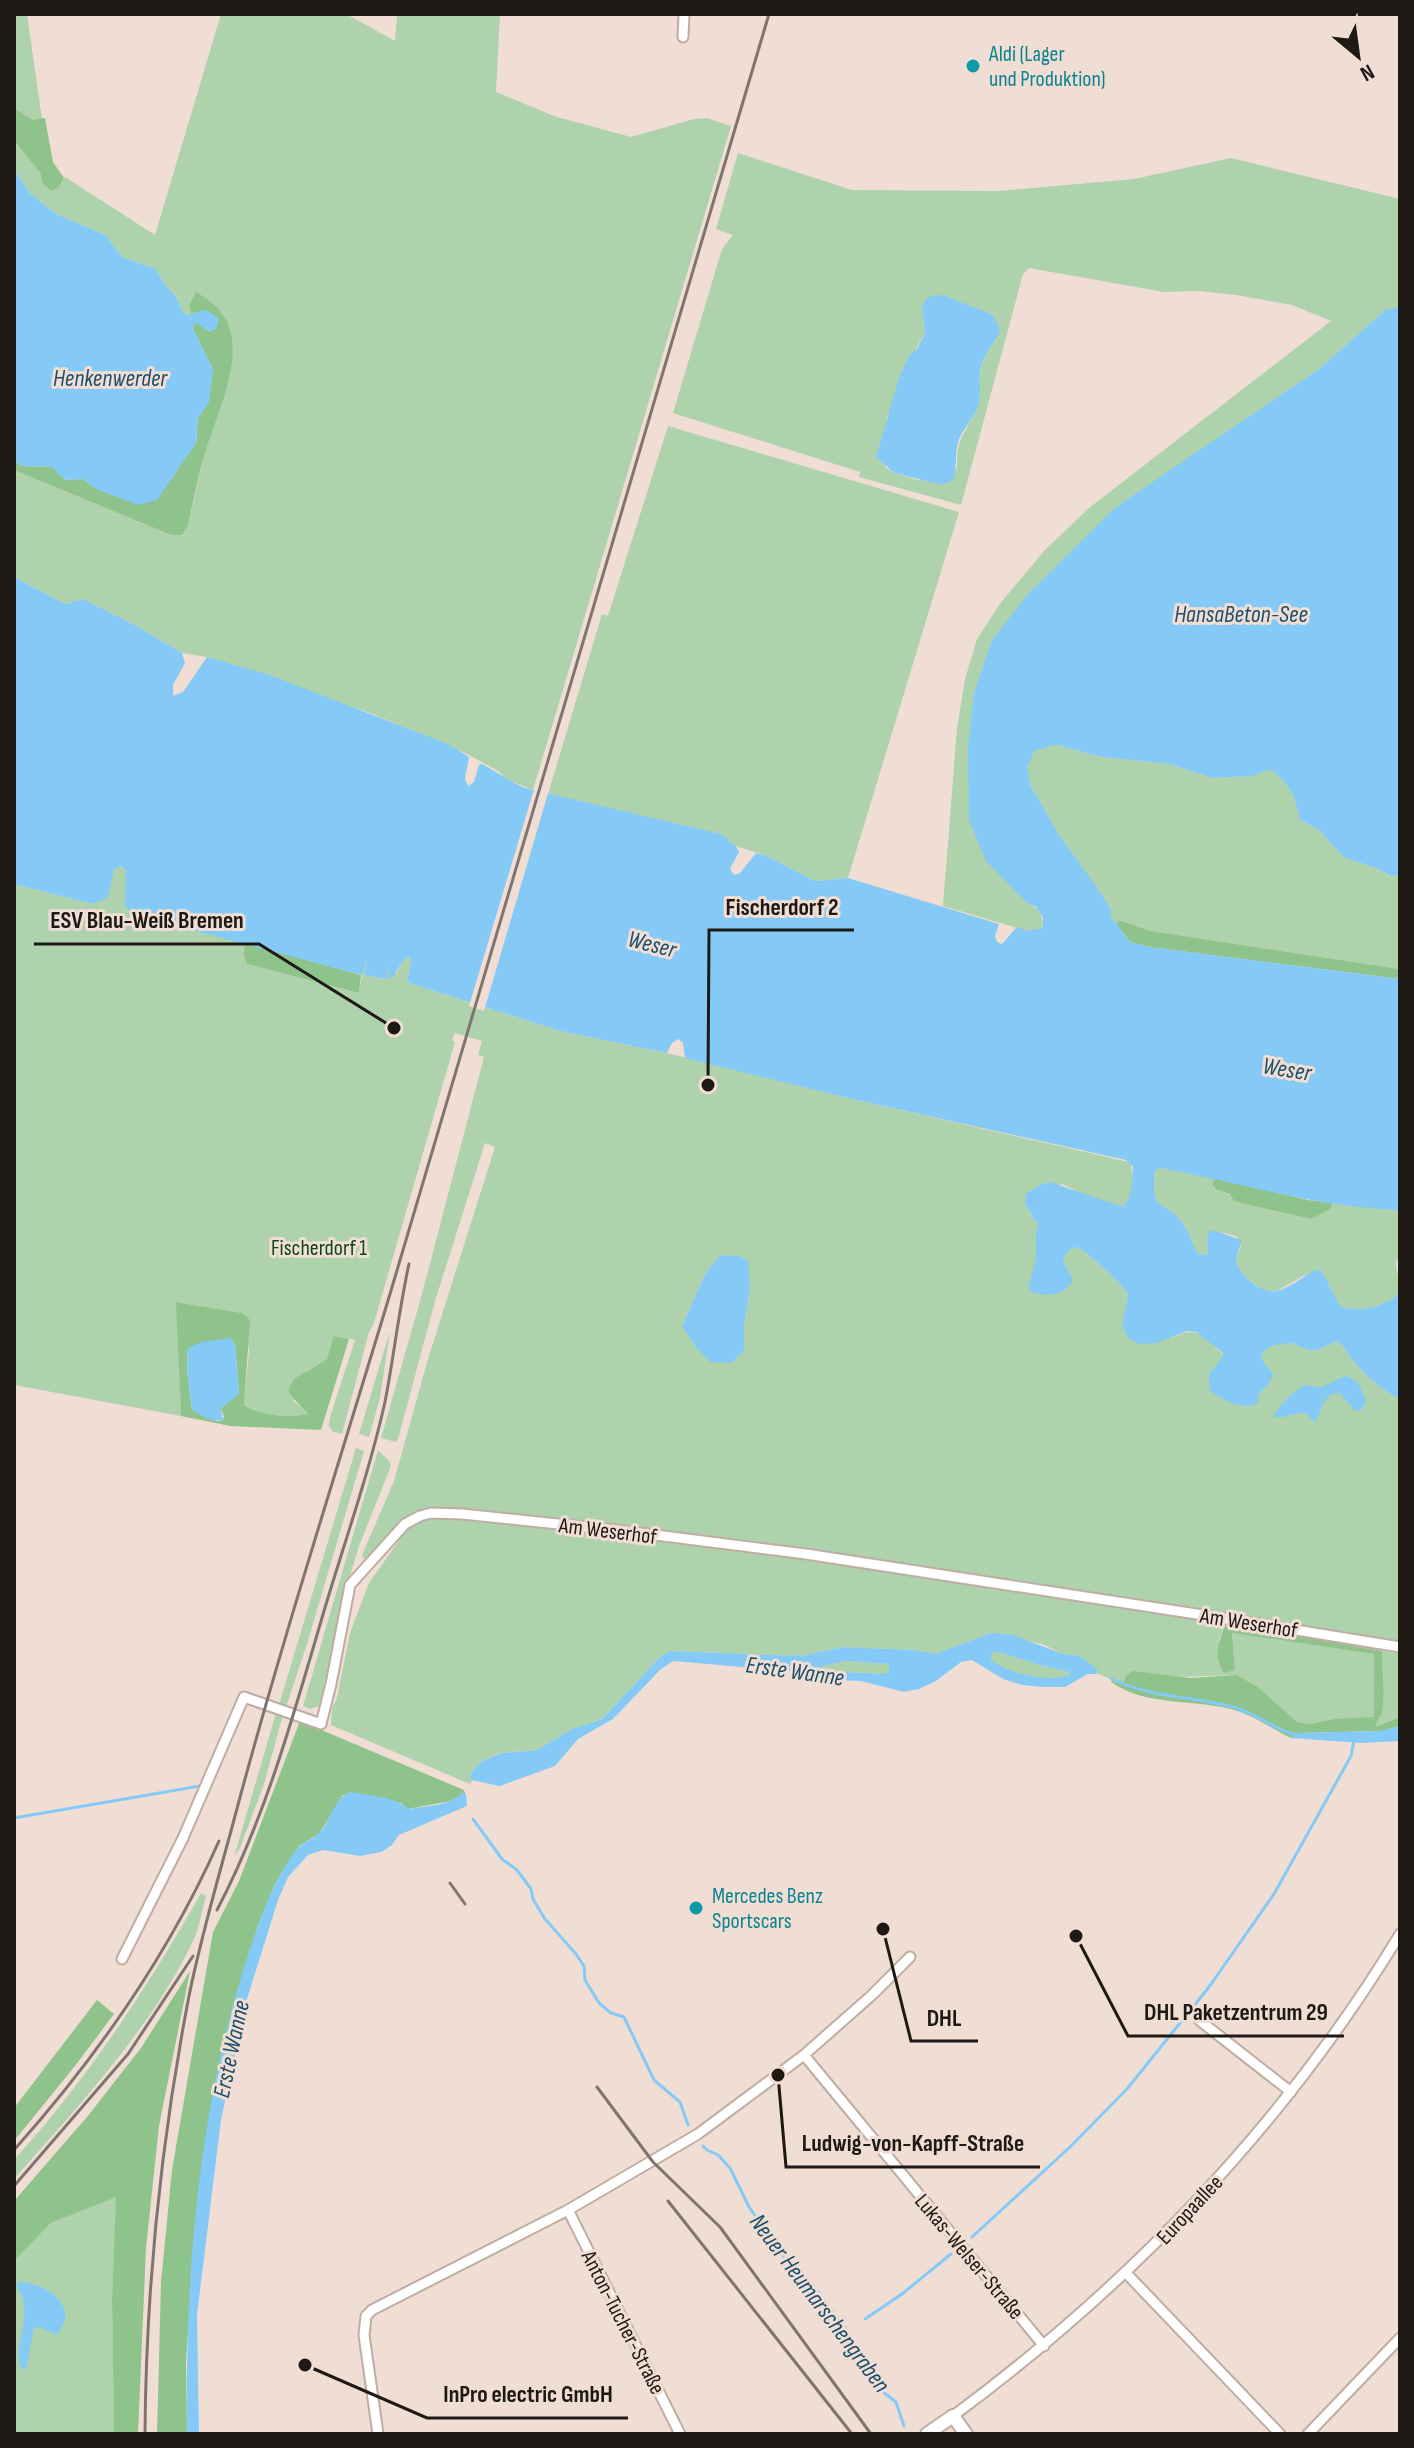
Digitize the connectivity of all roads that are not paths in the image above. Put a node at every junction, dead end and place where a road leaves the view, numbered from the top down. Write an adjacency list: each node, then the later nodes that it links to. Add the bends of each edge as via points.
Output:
1 (684, 14): 2 (street)
2 (683, 37)
3 (1400, 1647): 6 (street, Am Weserhof, via 806,1554 508,1518 426,1514 405,1524 350,1585 321,1724 244,1697 183,1838)
4 (1400, 1934): 9 (street, Europaallee)
5 (910, 1957): 8 (street)
6 (122, 1959)
7 (1199, 2020): 9 (street)
8 (804, 2055): 10 (street, via 698,2134); 13 (street, Lukas-Welser-Straße)
9 (1291, 2092): 11 (street, Europaallee, via 1212,2186)
10 (568, 2210): 15 (street, via 366,2316); 16 (street, Anton-Tucher-Straße)
11 (1126, 2273): 13 (street, Europaallee); 19 (street)
12 (1400, 2338): 20 (street)
13 (1044, 2346): 14 (street, Europaallee)
14 (953, 2416): 17 (street, Europaallee); 18 (street)
15 (378, 2434)
16 (680, 2434)
17 (927, 2434)
18 (966, 2434)
19 (1280, 2434)
20 (1308, 2434)

